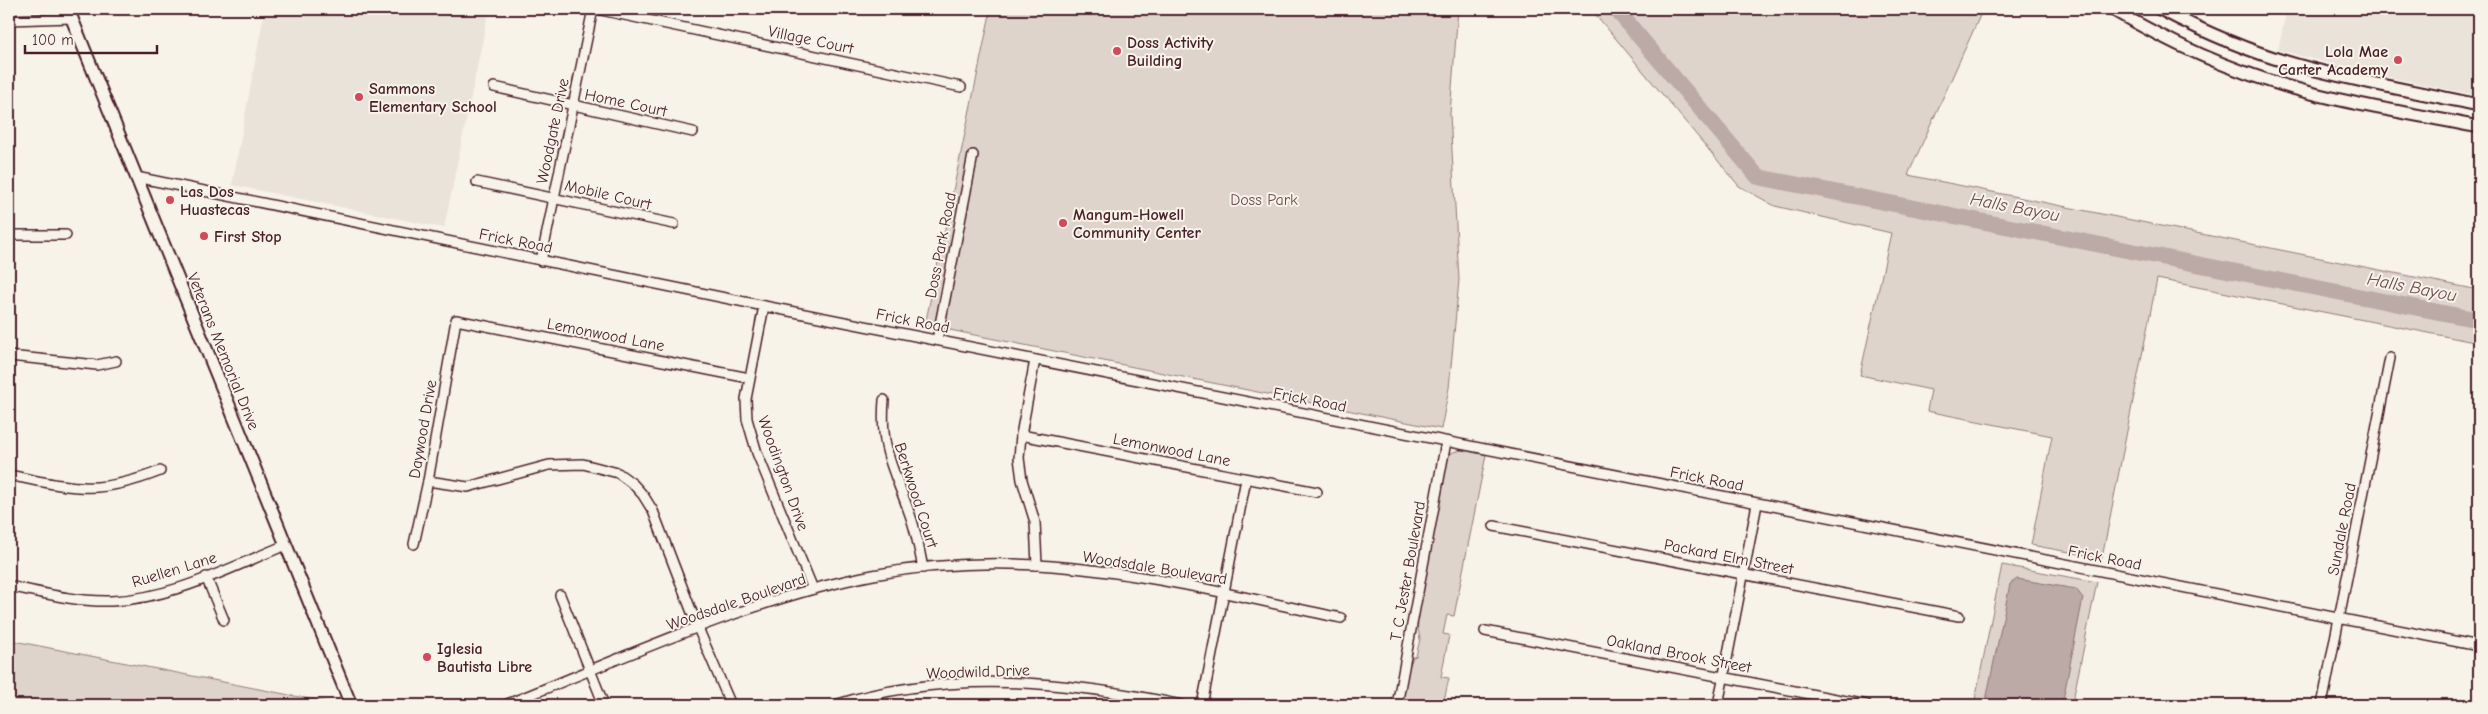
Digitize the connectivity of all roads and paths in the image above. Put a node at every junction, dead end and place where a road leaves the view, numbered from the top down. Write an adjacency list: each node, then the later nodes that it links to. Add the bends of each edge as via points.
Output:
1 (594, 9): 9 (street, Village Court); 11 (street, Woodgate Drive)
2 (2112, 9): 7 (main road, via 2178,45)
3 (2160, 9): 6 (main road, via 2234,44)
4 (70, 13): 5 (street); 15 (main road, Veterans Memorial Drive)
5 (9, 20)
6 (2296, 65): 7 (main road); 10 (main road)
7 (2288, 86): 12 (main road)
8 (494, 87): 11 (street, Home Court)
9 (961, 87)
10 (2476, 104): 12 (main road)
11 (573, 106): 13 (street, Home Court); 17 (street, Woodgate Drive)
12 (2473, 126)
13 (693, 132)
14 (973, 156): 24 (street, Doss Park Road)
15 (136, 177): 21 (street, Frick Road); 41 (main road, Veterans Memorial Drive)
16 (477, 182): 17 (street, Mobile Court)
17 (553, 197): 18 (street, Mobile Court); 21 (street, Woodgate Drive)
18 (674, 224)
19 (9, 235): 20 (street)
20 (66, 235)
21 (541, 261): 22 (street, Frick Road)
22 (764, 306): 24 (street, Frick Road); 29 (street, Woodington Drive)
23 (456, 320): 29 (street, Lemonwood Lane); 36 (street, Daywood Drive)
24 (937, 340): 27 (street, Frick Road)
25 (9, 356): 28 (street, via 97,365)
26 (2390, 358): 52 (street, Sundale Road)
27 (1035, 360): 31 (street); 32 (street, Frick Road)
28 (116, 361)
29 (749, 378): 47 (street, Woodington Drive, via 746,399 751,437)
30 (884, 400): 43 (street, Berkwood Court, via 884,445 909,512)
31 (1021, 435): 35 (street, Lemonwood Lane); 42 (street, via 1019,458 1022,480 1036,522)
32 (1446, 442): 38 (street, Frick Road); 66 (street, T C Jester Boulevard)
33 (160, 471): 34 (street, via 127,483 87,489)
34 (9, 475)
35 (1246, 479): 37 (street, Lemonwood Lane); 48 (street)
36 (428, 481): 40 (street, Daywood Drive); 54 (street, via 468,488 564,463 618,473 644,495 653,511)
37 (1317, 492)
38 (1757, 504): 44 (street); 52 (street, Frick Road)
39 (1494, 526): 44 (street, Packard Elm Street)
40 (414, 544)
41 (286, 545): 45 (street, Ruellen Lane); 59 (main road, Veterans Memorial Drive)
42 (1037, 565): 43 (street, Woodsdale Boulevard); 48 (street, Woodsdale Boulevard, via 1122,574)
43 (923, 568): 47 (street, Woodsdale Boulevard)
44 (1743, 574): 50 (street, Packard Elm Street); 58 (street)
45 (206, 577): 46 (street, Ruellen Lane, via 146,596 112,601 76,599); 53 (street)
46 (9, 586)
47 (813, 589): 54 (street, Woodsdale Boulevard)
48 (1224, 593): 51 (street, Woodsdale Boulevard); 65 (street)
49 (560, 594): 57 (street)
50 (1959, 616)
51 (1341, 618)
52 (2339, 618): 56 (street, Frick Road); 69 (street, Sundale Road)
53 (224, 620)
54 (698, 628): 57 (street, Woodsdale Boulevard); 62 (street)
55 (1485, 631): 58 (street, Oakland Brook Street)
56 (2479, 646)
57 (590, 671): 60 (street, Woodsdale Boulevard); 61 (street)
58 (1723, 677): 67 (street); 68 (street, Oakland Brook Street)
59 (350, 705)
60 (505, 705)
61 (604, 705)
62 (731, 705)
63 (835, 705): 64 (street, Woodwild Drive, via 860,697 928,686 1000,682 1131,694)
64 (1182, 705)
65 (1202, 705)
66 (1397, 705)
67 (1718, 705)
68 (1867, 705)
69 (2322, 705)

